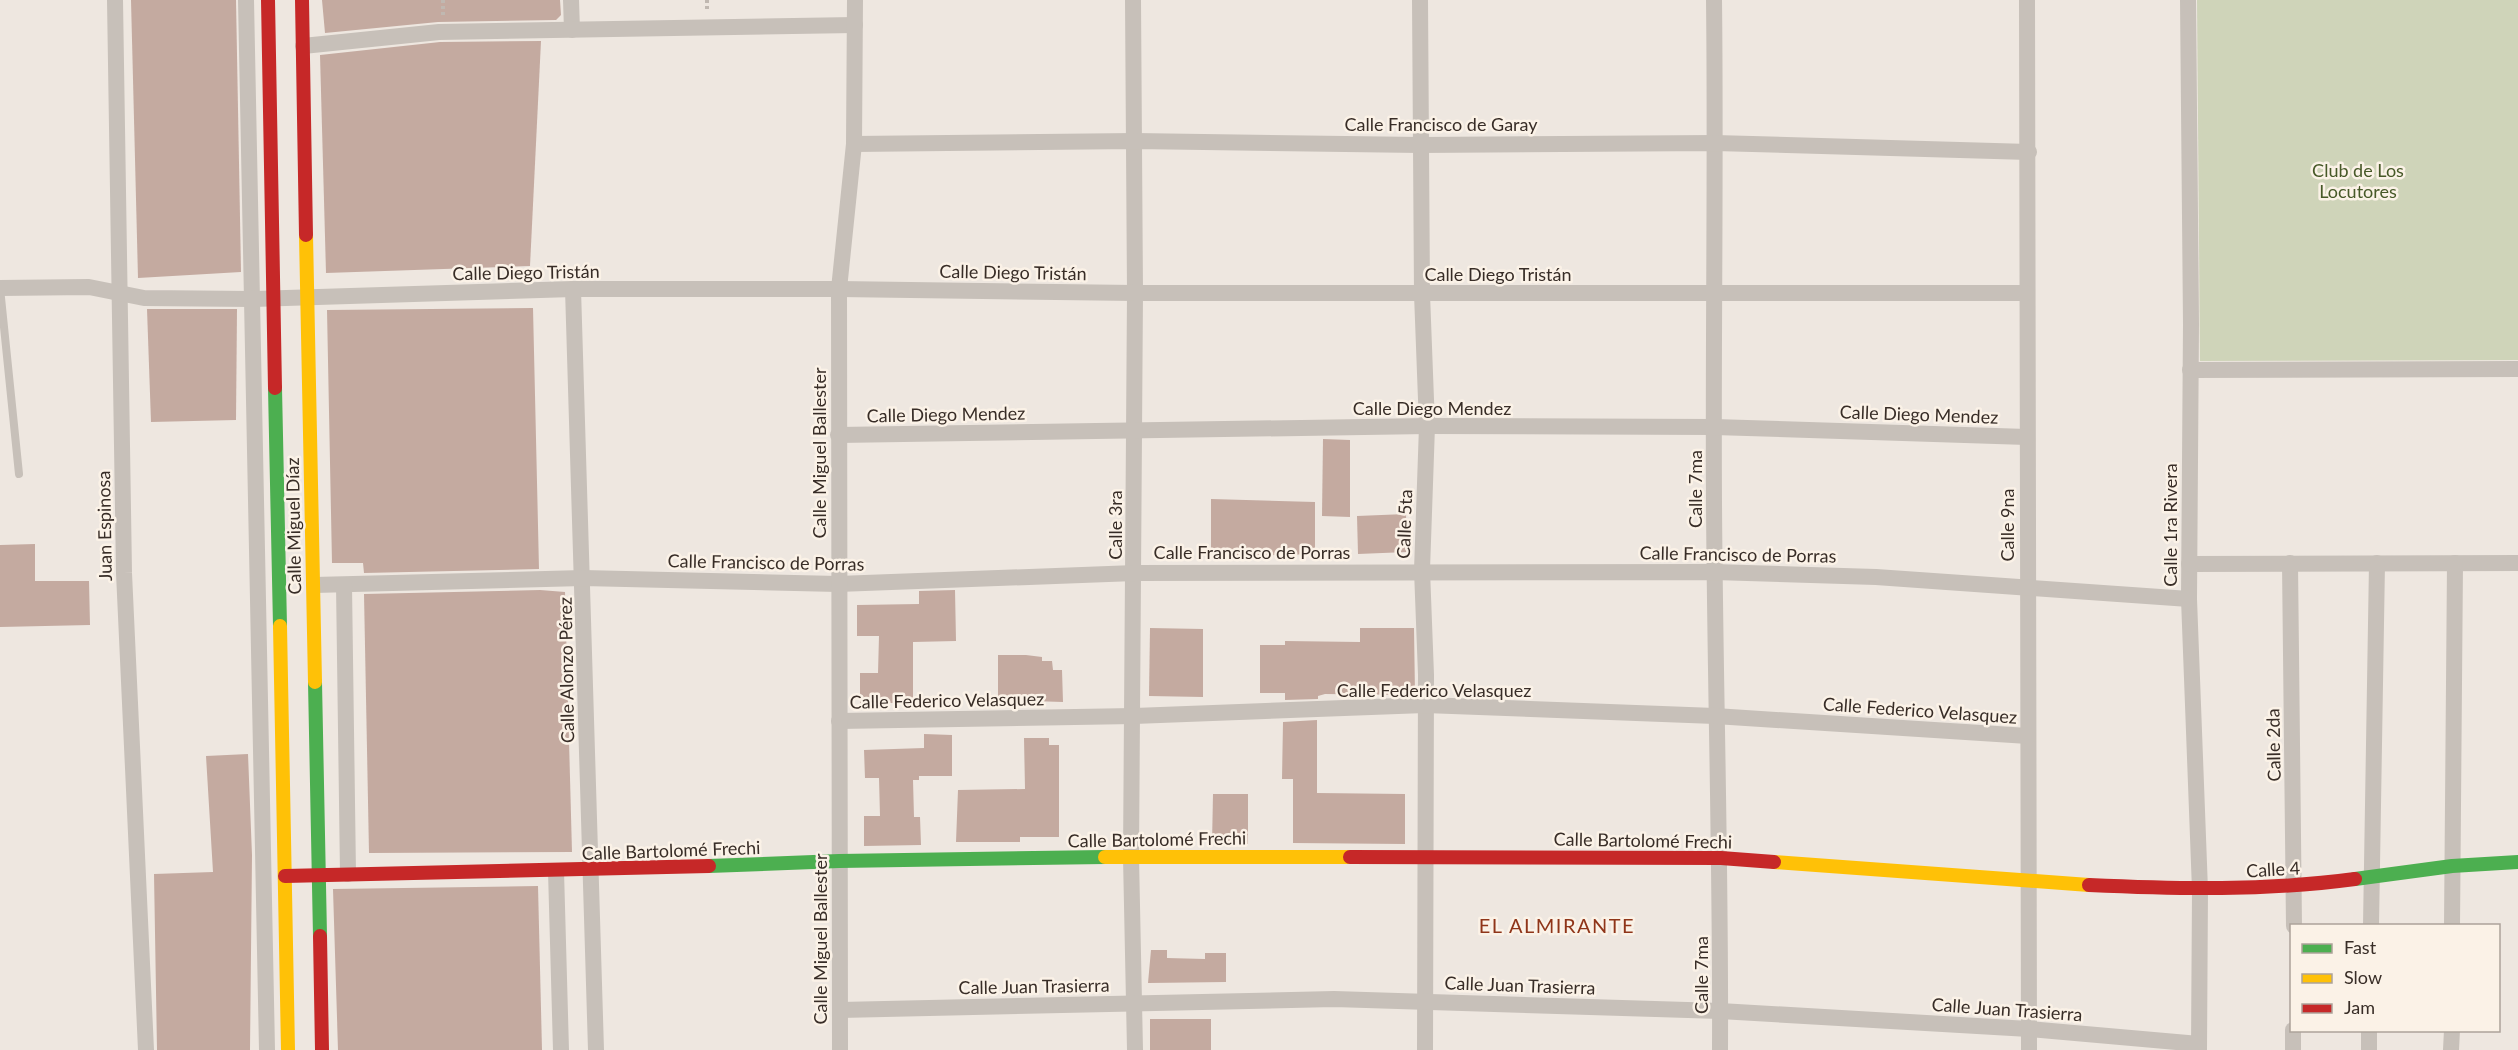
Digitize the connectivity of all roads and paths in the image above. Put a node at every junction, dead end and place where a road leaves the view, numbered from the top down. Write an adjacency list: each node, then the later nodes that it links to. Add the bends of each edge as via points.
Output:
1 (115, 0): 27 (street, Juan Espinosa)
2 (246, 0): 34 (street, Calle Miguel Díaz)
3 (268, 0): 33 (street, Calle Miguel Díaz)
4 (302, 0): 18 (street, Calle Miguel Díaz)
5 (442, 0): 15 (path)
6 (571, 0): 17 (street)
7 (707, 0): 14 (path)
8 (855, 0): 16 (street, Calle Miguel Ballester)
9 (1133, 0): 19 (street, Calle 3ra)
10 (1420, 0): 22 (street, Calle 5ta)
11 (1714, 0): 20 (street, Calle 7ma)
12 (2027, 0): 23 (street, Calle 9na)
13 (2188, 0): 36 (street, Calle 1ra Rivera)
14 (707, 10)
15 (443, 19)
16 (855, 25): 17 (street); 21 (street, Calle Miguel Ballester)
17 (572, 30): 18 (street, via 439,32)
18 (303, 46): 32 (street, Calle Miguel Díaz)
19 (1135, 141): 21 (street, Calle Francisco de Garay); 22 (street, Calle Francisco de Garay); 28 (street, Calle 3ra)
20 (1715, 143): 22 (street, Calle Francisco de Garay); 23 (street, Calle Francisco de Garay); 29 (street, Calle 7ma)
21 (854, 144): 26 (street, Calle Miguel Ballester)
22 (1420, 145): 31 (street, Calle 5ta)
23 (2029, 152): 30 (street, Calle 9na)
24 (0, 288): 27 (street, Calle Diego Tristán, via 89,287); 42 (lane)
25 (573, 289): 26 (street, Calle Diego Tristán); 32 (street, Calle Diego Tristán); 51 (street, Calle Alonzo Pérez)
26 (839, 289): 28 (street, Calle Diego Tristán); 40 (street, Calle Miguel Ballester)
27 (121, 293): 34 (street, Calle Diego Tristán, via 144,298); 89 (street, Juan Espinosa, via 124,573)
28 (1135, 293): 31 (street, Calle Diego Tristán); 39 (street, Calle 3ra)
29 (1715, 293): 30 (street, Calle Diego Tristán); 31 (street, Calle Diego Tristán); 38 (street, Calle 7ma)
30 (2026, 293): 41 (street, Calle 9na)
31 (1422, 294): 37 (street, Calle 5ta)
32 (308, 297): 33 (street, Calle Diego Tristán); 53 (street, Calle Miguel Díaz)
33 (274, 298): 34 (street, Calle Diego Tristán); 72 (street, Calle Miguel Díaz)
34 (251, 299): 90 (street, Calle Miguel Díaz)
35 (2518, 369): 36 (street)
36 (2190, 370): 47 (street, Calle 1ra Rivera)
37 (1427, 426): 38 (street, Calle Diego Mendez); 39 (street, Calle Diego Mendez); 48 (street, Calle 5ta)
38 (1714, 427): 41 (street, Calle Diego Mendez); 49 (street, Calle 7ma)
39 (1135, 431): 40 (street, Calle Diego Mendez); 50 (street, Calle 3ra)
40 (838, 435): 52 (street, Calle Miguel Ballester)
41 (2027, 437): 55 (street, Calle 9na)
42 (19, 474)
43 (2290, 563): 44 (street); 47 (street); 75 (street, Calle 2da)
44 (2378, 563): 45 (street); 73 (street)
45 (2455, 563): 46 (street); 67 (street)
46 (2518, 563)
47 (2189, 564): 56 (street, Calle 1ra Rivera)
48 (1422, 570): 49 (street, Calle Francisco de Porras); 50 (street, Calle Francisco de Porras); 57 (street, Calle 5ta)
49 (1714, 572): 55 (street, Calle Francisco de Porras, via 1876,577); 59 (street, Calle 7ma)
50 (1135, 573): 52 (street, Calle Francisco de Porras); 58 (street, Calle 3ra)
51 (583, 578): 52 (street, Calle Francisco de Porras); 54 (street, Calle Francisco de Porras); 69 (street, Calle Alonzo Pérez)
52 (838, 584): 60 (street, Calle Miguel Ballester)
53 (314, 585): 54 (street, Calle Francisco de Porras); 71 (street, Calle Miguel Díaz, via 320,864)
54 (344, 585): 70 (street)
55 (2027, 588): 56 (street, Calle Francisco de Porras); 61 (street, Calle 9na)
56 (2189, 598): 76 (street, Calle 1ra Rivera)
57 (1425, 705): 58 (street, Calle Federico Velasquez); 59 (street, Calle Federico Velasquez); 62 (street, Calle 5ta)
58 (1134, 716): 60 (street, Calle Federico Velasquez); 63 (street, Calle 3ra)
59 (1715, 716): 61 (street, Calle Federico Velasquez); 64 (street, Calle 7ma)
60 (839, 722): 65 (street, Calle Miguel Ballester)
61 (2028, 736): 74 (street, Calle 9na)
62 (1424, 856): 63 (street, Calle Bartolomé Frechi); 64 (street, Calle Bartolomé Frechi); 80 (street, Calle 5ta)
63 (1131, 857): 65 (street, Calle Bartolomé Frechi); 81 (street, Calle 3ra)
64 (1721, 858): 74 (street, Calle Bartolomé Frechi); 83 (street, Calle 7ma)
65 (839, 861): 69 (street, Calle Bartolomé Frechi); 82 (street, Calle Miguel Ballester)
66 (2518, 862): 67 (street, Calle 4)
67 (2452, 866): 73 (street, Calle 4); 79 (street)
68 (556, 871): 69 (street, Calle Bartolomé Frechi); 70 (street, Calle Bartolomé Frechi); 93 (street)
69 (590, 871): 94 (street, Calle Alonzo Pérez)
70 (348, 874): 71 (street, Calle Bartolomé Frechi)
71 (317, 875): 72 (street, Calle Bartolomé Frechi); 92 (street, Calle Miguel Díaz)
72 (285, 876): 91 (street, Calle Miguel Díaz)
73 (2372, 877): 75 (street, Calle 4); 78 (street)
74 (2028, 882): 76 (street, Calle 4); 84 (street, Calle 9na)
75 (2295, 887): 76 (street, Calle 4); 77 (street, Calle 2da)
76 (2200, 890): 88 (street, Calle 1ra Rivera)
77 (2294, 924)
78 (2371, 924)
79 (2452, 924)
80 (1425, 1002): 81 (street, Calle Juan Trasierra, via 1334,999); 83 (street, Calle Juan Trasierra); 97 (street, Calle 5ta)
81 (1135, 1004): 82 (street, Calle Juan Trasierra); 96 (street, Calle 3ra)
82 (840, 1010): 95 (street, Calle Miguel Ballester)
83 (1720, 1011): 84 (street, Calle Juan Trasierra); 98 (street, Calle 7ma)
84 (2029, 1029): 88 (street, Calle Juan Trasierra); 99 (street, Calle 9na)
85 (2293, 1032): 100 (street)
86 (2370, 1032): 101 (street)
87 (2451, 1032): 102 (street)
88 (2199, 1047)
89 (146, 1050)
90 (267, 1050)
91 (288, 1050)
92 (321, 1050)
93 (561, 1050)
94 (596, 1050)
95 (840, 1050)
96 (1135, 1050)
97 (1425, 1050)
98 (1720, 1050)
99 (2029, 1050)
100 (2293, 1050)
101 (2369, 1050)
102 (2451, 1050)

